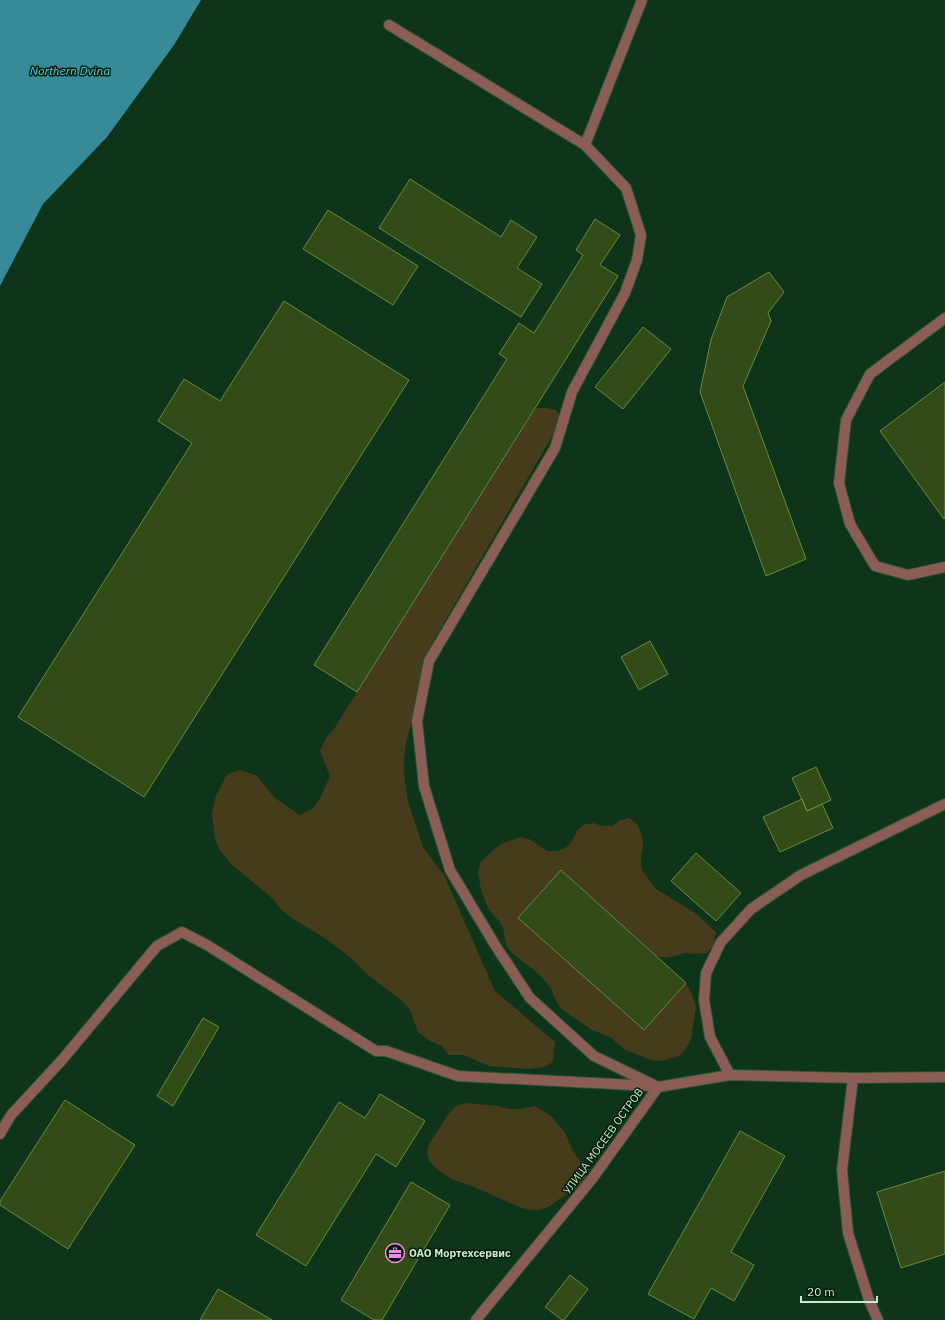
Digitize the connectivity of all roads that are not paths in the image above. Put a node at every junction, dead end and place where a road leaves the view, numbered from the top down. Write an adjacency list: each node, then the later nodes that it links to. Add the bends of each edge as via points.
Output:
1 (642, 0): 3 (street)
2 (389, 25): 3 (street)
3 (585, 144): 10 (street, via 626,188 641,235 637,260 625,293 572,392 556,448 429,661 417,721 424,786 450,870 530,998 594,1056)
4 (945, 318): 5 (street, via 870,374 846,420 839,483 850,524 875,566 908,575)
5 (945, 567)
6 (945, 804): 7 (street, via 801,875 751,909 721,942 706,973 704,1000 710,1037)
7 (730, 1075): 9 (street, УЛИЦА МОСЕЕВ ОСТРОВ); 10 (street, УЛИЦА МОСЕЕВ ОСТРОВ)
8 (945, 1077): 9 (street, УЛИЦА МОСЕЕВ ОСТРОВ)
9 (853, 1078): 13 (street, via 842,1170 848,1234)
10 (658, 1087): 11 (street, via 458,1076 386,1051 376,1051 182,932 157,946 62,1060 11,1115); 12 (street, УЛИЦА МОСЕЕВ ОСТРОВ, via 592,1179)
11 (0, 1134)
12 (476, 1320)
13 (878, 1320)

